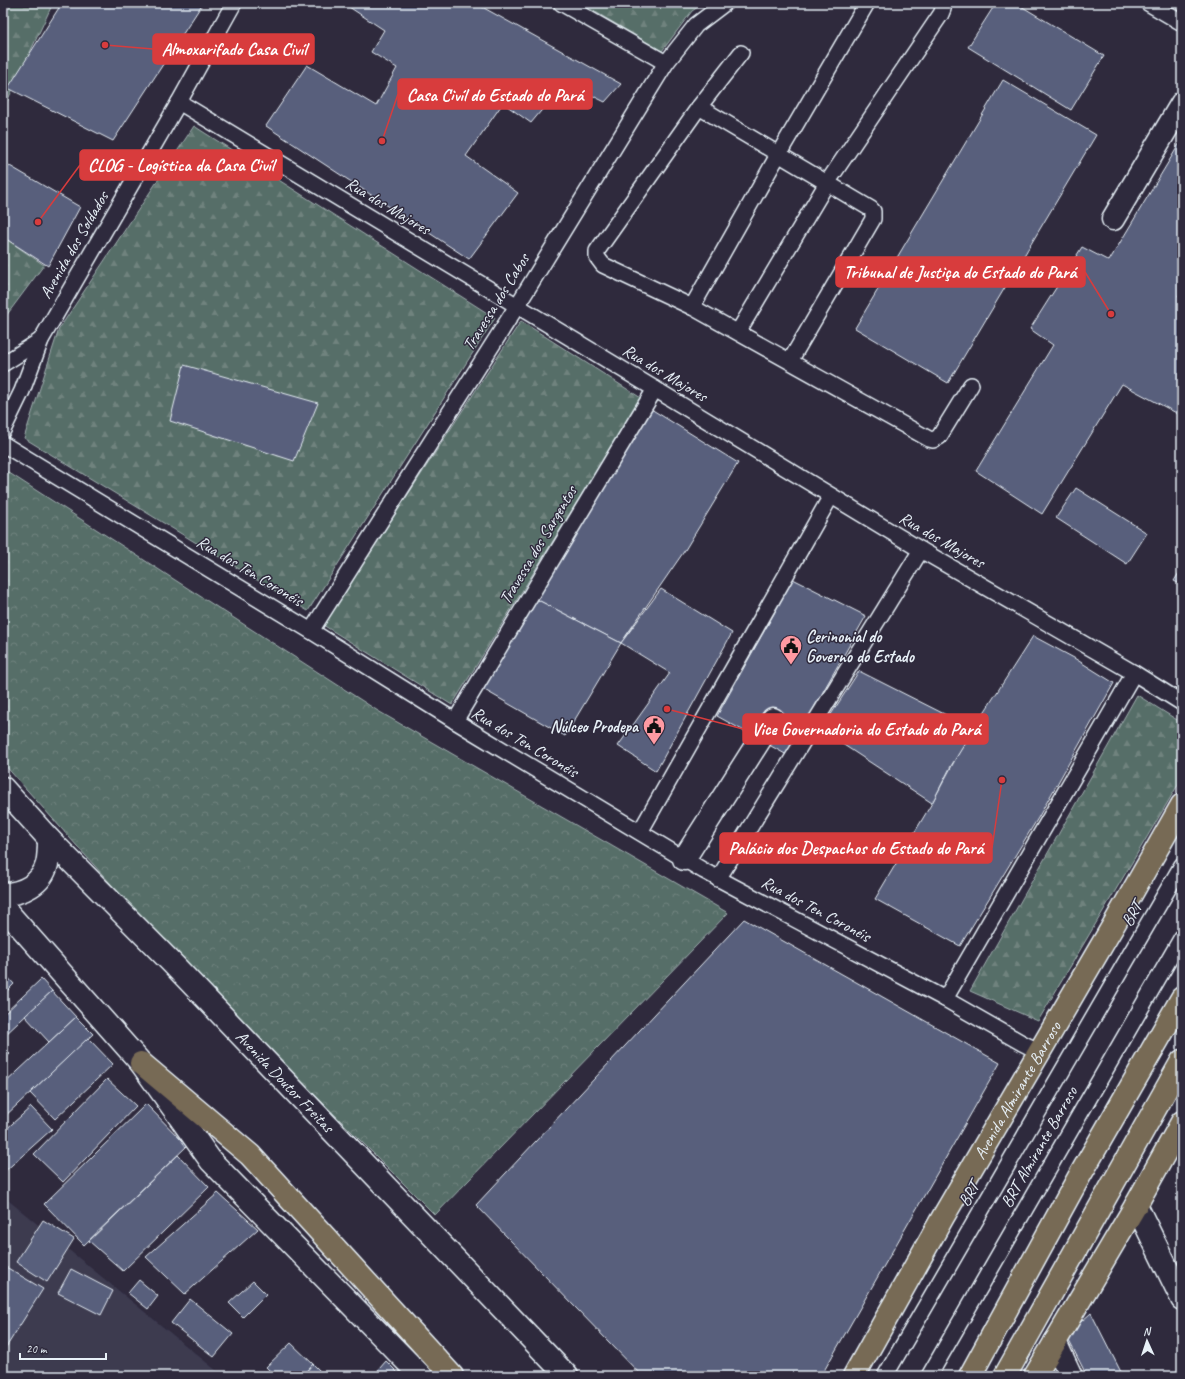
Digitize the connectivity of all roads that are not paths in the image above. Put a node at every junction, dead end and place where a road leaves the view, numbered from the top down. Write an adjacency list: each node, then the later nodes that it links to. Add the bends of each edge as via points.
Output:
1 (234, 3): 10 (lane, Avenida dos Soldados)
2 (561, 3): 9 (lane)
3 (867, 3): 13 (lane)
4 (942, 3): 14 (lane, via 941,14)
5 (1148, 3): 7 (lane)
6 (718, 5): 9 (lane, Travessa dos Cabos, via 696,25)
7 (1182, 23)
8 (741, 53): 12 (lane)
9 (666, 63): 16 (lane, Travessa dos Cabos)
10 (179, 102): 16 (lane, Rua dos Majores); 19 (lane, Avenida dos Soldados)
11 (1182, 103): 15 (main road)
12 (698, 107): 13 (lane); 17 (lane, via 597,251 597,257 603,265)
13 (778, 155): 14 (lane); 17 (lane)
14 (827, 184): 18 (lane); 20 (lane, via 871,209 874,215)
15 (1113, 219)
16 (517, 306): 23 (lane, Rua dos Majores); 28 (lane, Travessa dos Cabos)
17 (692, 307): 18 (lane)
18 (738, 332): 20 (lane)
19 (41, 340): 21 (lane); 24 (lane, Avenida dos Soldados, via 22,391)
20 (790, 361): 22 (lane, via 933,440 939,437)
21 (3, 364)
22 (971, 385)
23 (655, 389): 26 (lane, Rua dos Majores); 32 (lane, Travessa dos Sargentos)
24 (3, 430)
25 (3, 444): 28 (lane, Rua dos Ten Coronéis)
26 (831, 496): 27 (lane, Rua dos Majores); 35 (lane)
27 (920, 550): 29 (lane, Rua dos Majores); 39 (lane)
28 (311, 631): 32 (lane, Rua dos Ten Coronéis)
29 (1134, 673): 30 (lane, Rua dos Majores); 43 (lane)
30 (1182, 703)
31 (773, 719): 37 (main road)
32 (455, 721): 35 (lane, Rua dos Ten Coronéis)
33 (3, 788): 36 (main road, Avenida Doutor Freitas)
34 (1182, 805): 45 (highway, Avenida Almirante Barroso)
35 (640, 832): 37 (lane, Rua dos Ten Coronéis)
36 (49, 838): 40 (main road, via 48,862 41,878 22,891); 54 (main road, Avenida Doutor Freitas)
37 (684, 859): 39 (lane, Rua dos Ten Coronéis)
38 (1182, 866): 56 (lane, BRT)
39 (718, 879): 43 (lane, Rua dos Ten Coronéis)
40 (3, 894)
41 (3, 907): 47 (main road)
42 (1182, 937): 57 (lane, BRT Almirante Barroso)
43 (945, 998): 45 (lane, Rua dos Ten Coronéis)
44 (1182, 998): 58 (highway, via 1078,1177)
45 (1040, 1052): 55 (highway, Avenida Almirante Barroso, via 943,1216)
46 (1182, 1061): 59 (highway)
47 (149, 1070): 52 (main road, via 211,1161); 53 (highway, via 250,1155)
48 (1182, 1122): 49 (highway)
49 (1136, 1204): 50 (main road); 51 (highway)
50 (1182, 1299)
51 (1055, 1342): 60 (highway); 61 (main road)
52 (421, 1376)
53 (452, 1376)
54 (566, 1376)
55 (854, 1376)
56 (885, 1376)
57 (929, 1376)
58 (970, 1376)
59 (1005, 1376)
60 (1035, 1376)
61 (1072, 1376)

